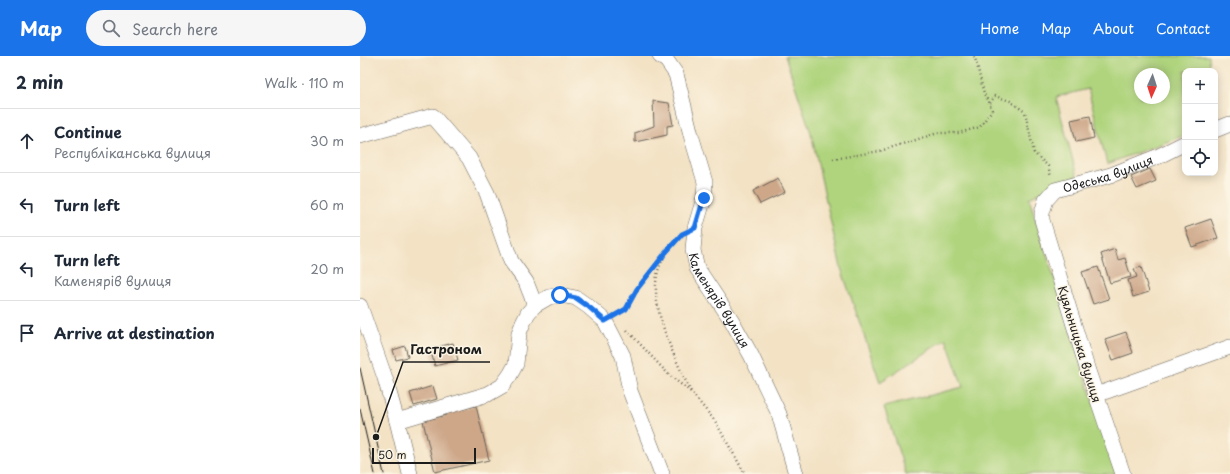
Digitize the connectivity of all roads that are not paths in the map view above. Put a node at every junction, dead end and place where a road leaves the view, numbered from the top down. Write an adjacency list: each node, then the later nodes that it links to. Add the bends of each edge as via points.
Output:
1 (660, 56): 14 (street, Каменярів вулиця, via 676,74 705,182 704,198 695,228 693,250 697,268 751,355 779,414)
2 (1230, 124): 3 (street)
3 (1218, 129)
4 (360, 136): 7 (street, via 433,116 469,158 487,193 511,261 526,282)
5 (1182, 144): 6 (street, Одеська вулиця, via 1111,175 1055,190 1046,200)
6 (1042, 213): 10 (street, Куяльницька вулиця)
7 (535, 305): 11 (street, via 523,323 516,364 502,386 488,394); 13 (street, via 549,297 560,295 576,298 605,321 623,356 630,391)
8 (360, 306): 11 (street)
9 (1230, 347): 10 (street)
10 (1096, 395): 15 (street, Куяльницька вулиця)
11 (397, 421): 12 (street)
12 (410, 474)
13 (662, 474)
14 (796, 474)
15 (1123, 474)

